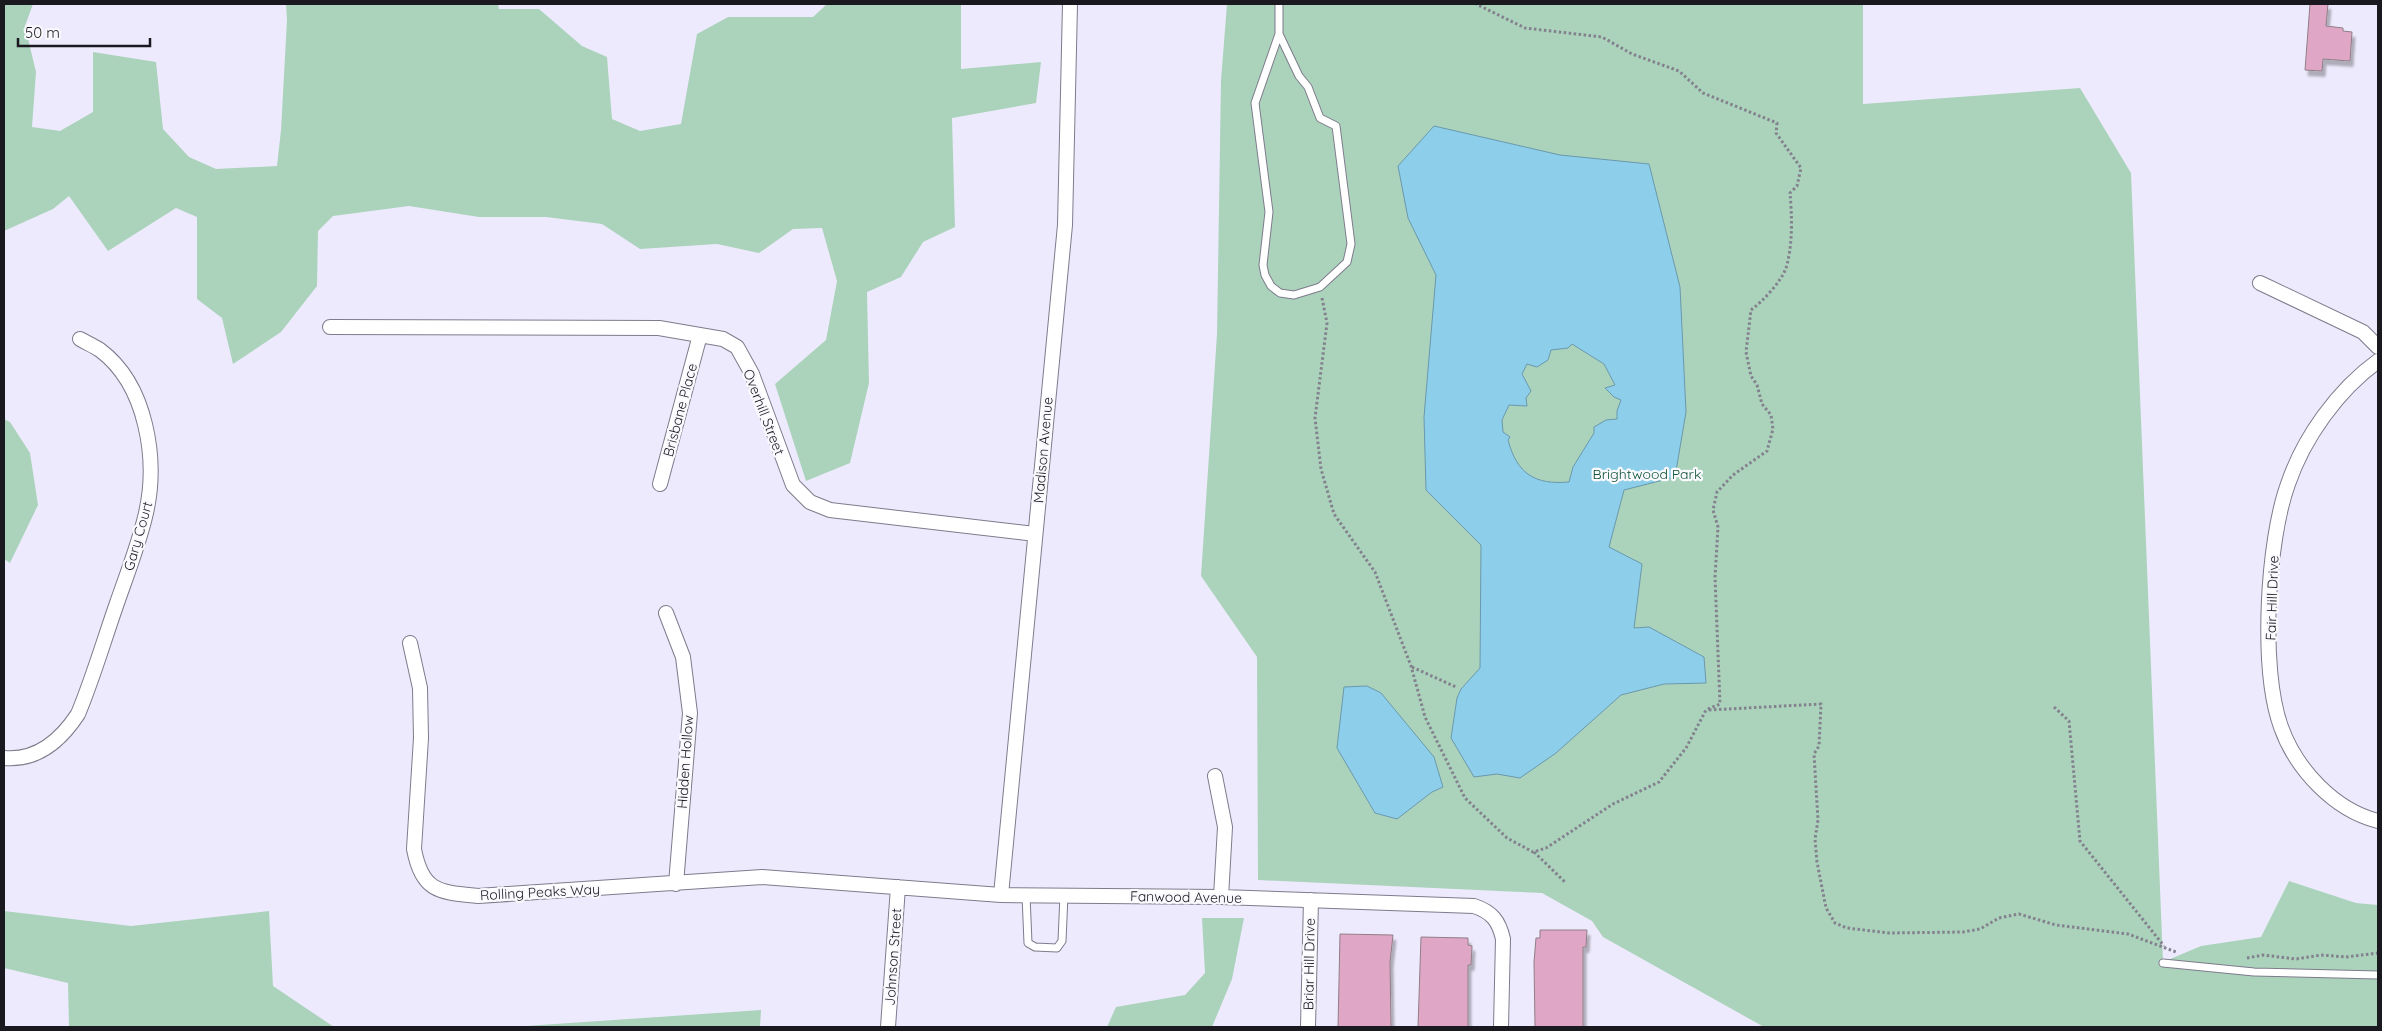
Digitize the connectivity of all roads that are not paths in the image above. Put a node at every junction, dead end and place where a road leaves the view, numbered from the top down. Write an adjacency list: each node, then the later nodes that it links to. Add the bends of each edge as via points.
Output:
1 (1070, 4): 11 (street, Madison Avenue, via 1065,224)
2 (1278, 4): 3 (lane)
3 (1279, 34): 3 (lane, via 1299,76 1308,87 1320,118 1336,126 1350,244 1347,262 1320,288 1294,295 1280,293 1271,286 1263,265 1269,212 1255,103)
4 (2260, 283): 8 (street, via 2363,332)
5 (330, 327): 6 (street, Overhill Street, via 659,328)
6 (700, 335): 10 (street, Brisbane Place); 11 (street, Overhill Street, via 723,339 737,347 752,374 793,484 810,502 830,510)
7 (80, 339): 14 (street, Gary Court, via 100,350 128,384 146,429 151,477 148,505 86,694 66,732 36,754)
8 (2378, 347)
9 (2378, 361): 16 (street, Fair Hill Drive, via 2363,372 2320,422 2302,451 2278,517 2269,610 2273,695 2288,744 2307,772 2331,796)
10 (660, 484)
11 (1035, 534): 19 (street, Madison Avenue)
12 (666, 613): 17 (street, Hidden Hollow, via 683,656 690,713)
13 (410, 643): 17 (street, Rolling Peaks Way, via 420,688 421,738 414,849 424,879 437,890 478,896)
14 (4, 758)
15 (1215, 776): 22 (street, via 1225,827)
16 (2378, 821)
17 (676, 884): 18 (street, Rolling Peaks Way, via 762,876)
18 (898, 887): 19 (street, Fanwood Avenue); 26 (street, Johnson Street)
19 (1001, 895): 20 (street, Fanwood Avenue)
20 (1026, 895): 21 (street, Fanwood Avenue); 21 (lane, via 1028,943 1035,947 1057,948 1062,941)
21 (1064, 895): 22 (street, Fanwood Avenue)
22 (1221, 897): 23 (street, Fanwood Avenue)
23 (1310, 900): 27 (street, Briar Hill Drive); 28 (street, Fanwood Avenue, via 1474,906 1486,910 1500,927 1503,939)
24 (2163, 963): 25 (lane, via 2254,972)
25 (2378, 975)
26 (888, 1027)
27 (1308, 1027)
28 (1501, 1027)

